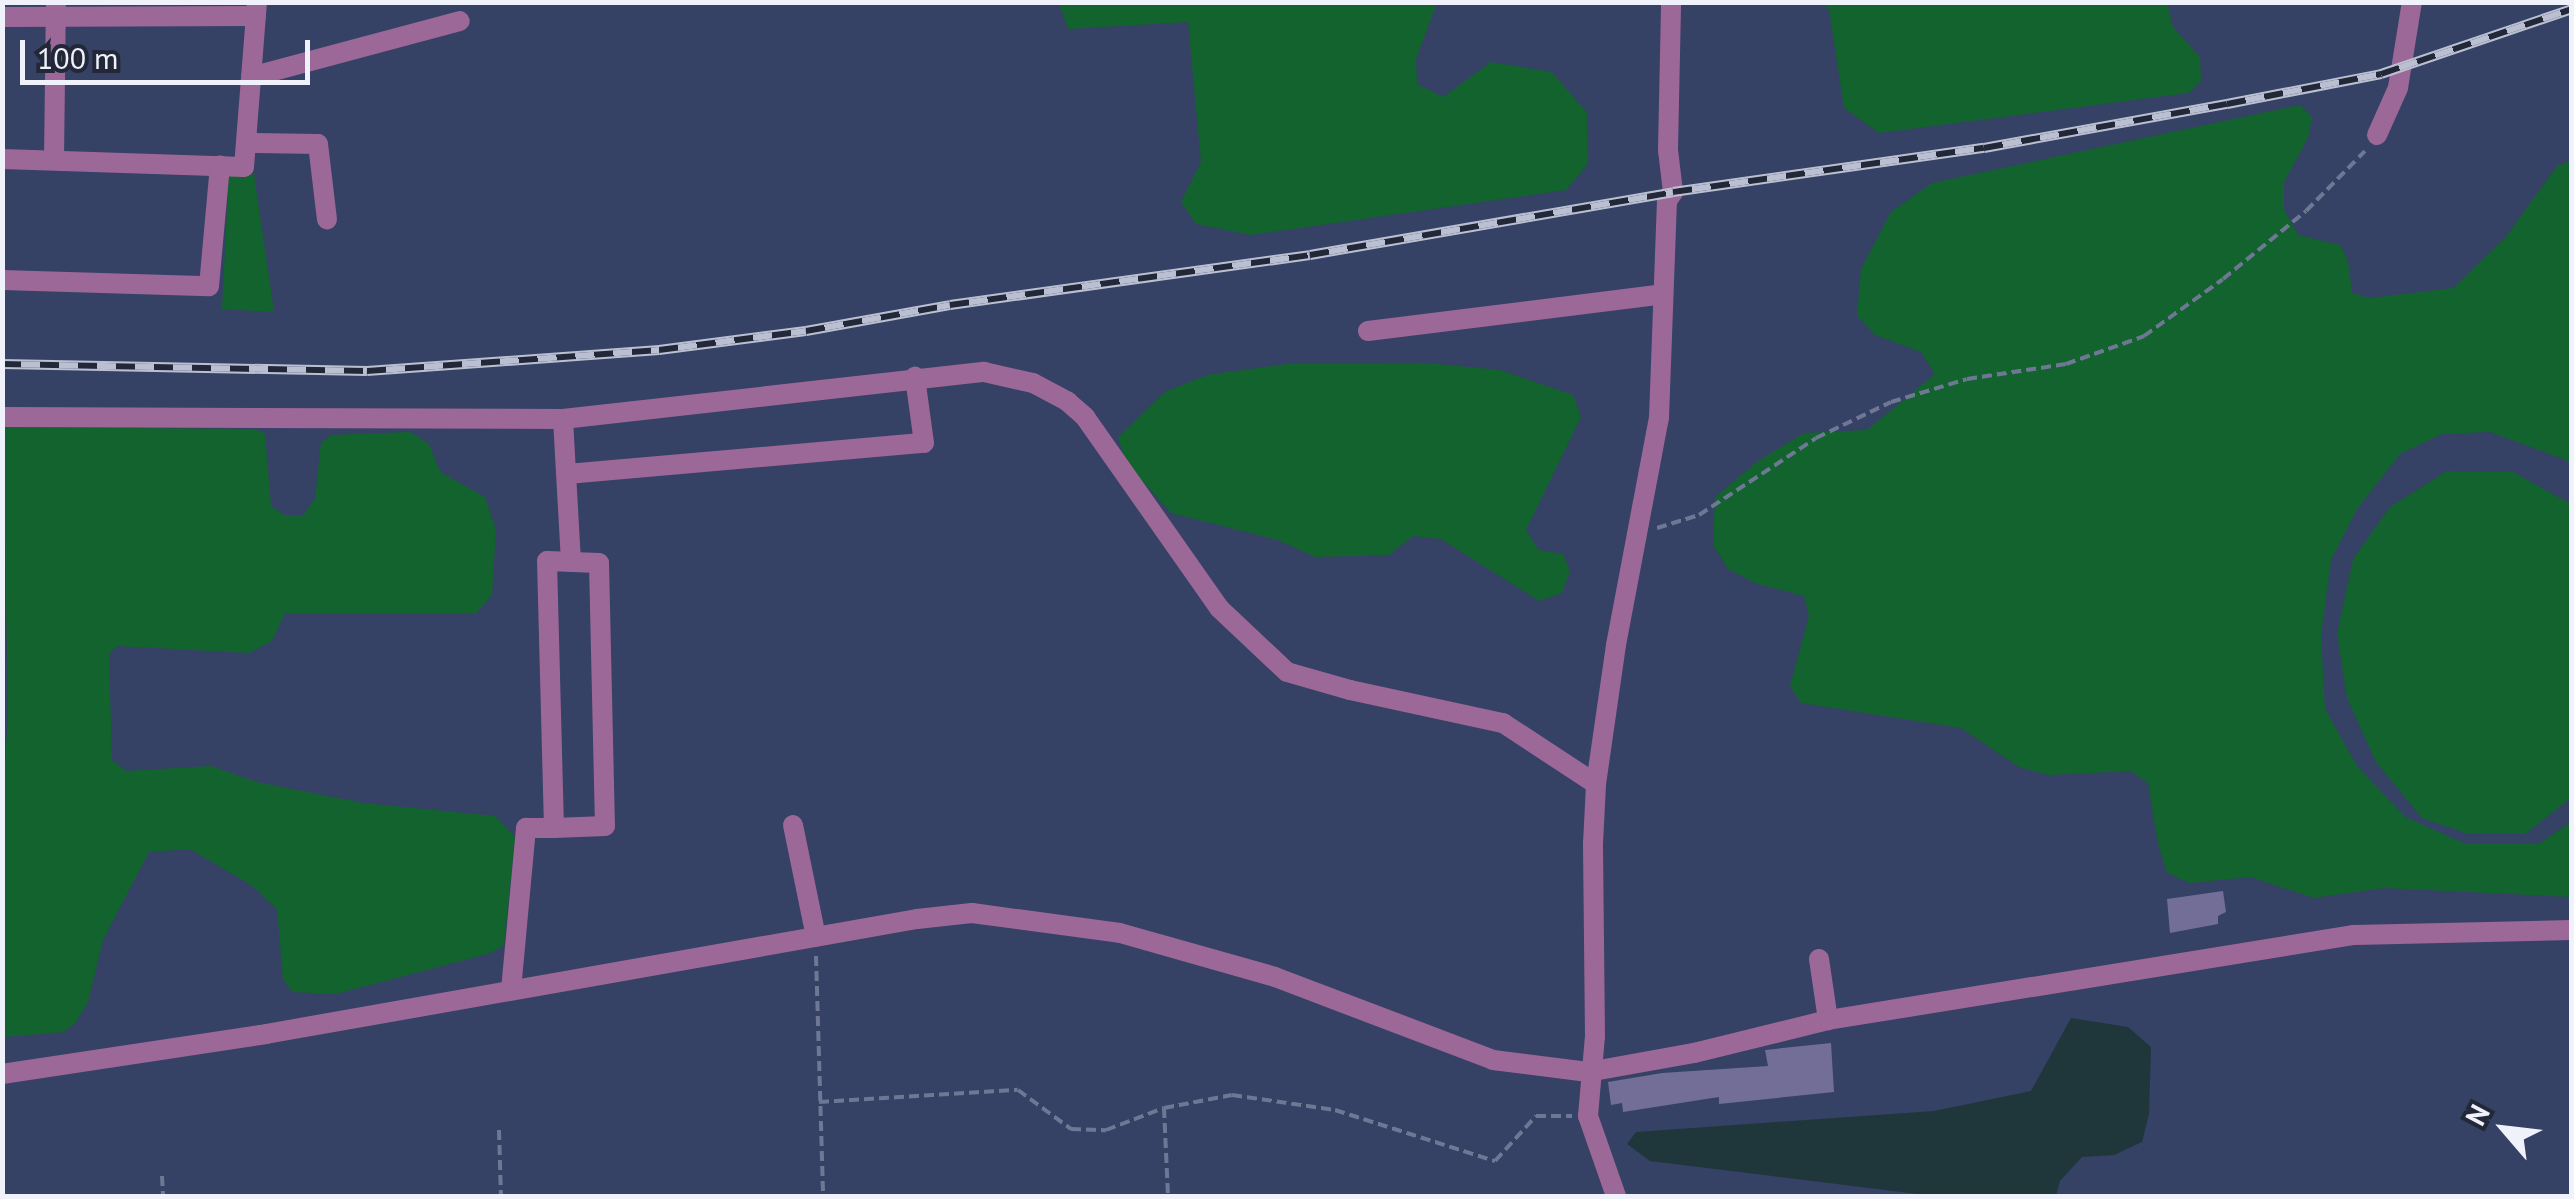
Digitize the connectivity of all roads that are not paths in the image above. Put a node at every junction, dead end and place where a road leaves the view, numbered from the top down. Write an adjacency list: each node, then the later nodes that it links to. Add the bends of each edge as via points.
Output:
1 (1671, 2): 15 (street, via 1673,192)
2 (2412, 2): 8 (street, via 2398,88)
3 (257, 9): 4 (street); 7 (street)
4 (56, 10): 5 (street); 11 (street)
5 (2, 16)
6 (460, 21): 7 (street)
7 (251, 76): 9 (street)
8 (2377, 134)
9 (246, 143): 12 (street, via 244,167); 13 (street, via 318,144)
10 (2, 159): 11 (street)
11 (54, 160): 12 (street)
12 (220, 166): 14 (street, via 208,286)
13 (327, 218)
14 (2, 280)
15 (1663, 294): 16 (street); 22 (street, via 1659,418)
16 (1368, 331)
17 (914, 377): 19 (street); 20 (street, via 924,443); 22 (street, via 984,372 1033,383 1068,402 1219,608 1287,672 1502,723)
18 (2, 416): 19 (street)
19 (562, 420): 20 (street)
20 (566, 474): 21 (street)
21 (571, 562): 24 (street, via 547,561); 24 (street, via 599,563 605,826)
22 (1596, 784): 30 (street, via 1595,1036)
23 (793, 824): 26 (street)
24 (554, 828): 28 (street, via 526,828)
25 (2572, 930): 29 (street, via 2354,935)
26 (816, 937): 28 (street); 30 (street, via 972,913 1120,932 1274,976 1493,1060)
27 (1819, 959): 29 (street)
28 (511, 990): 31 (street)
29 (1828, 1020): 30 (street)
30 (1588, 1072): 32 (street, via 1588,1116)
31 (2, 1074)
32 (1616, 1196)

